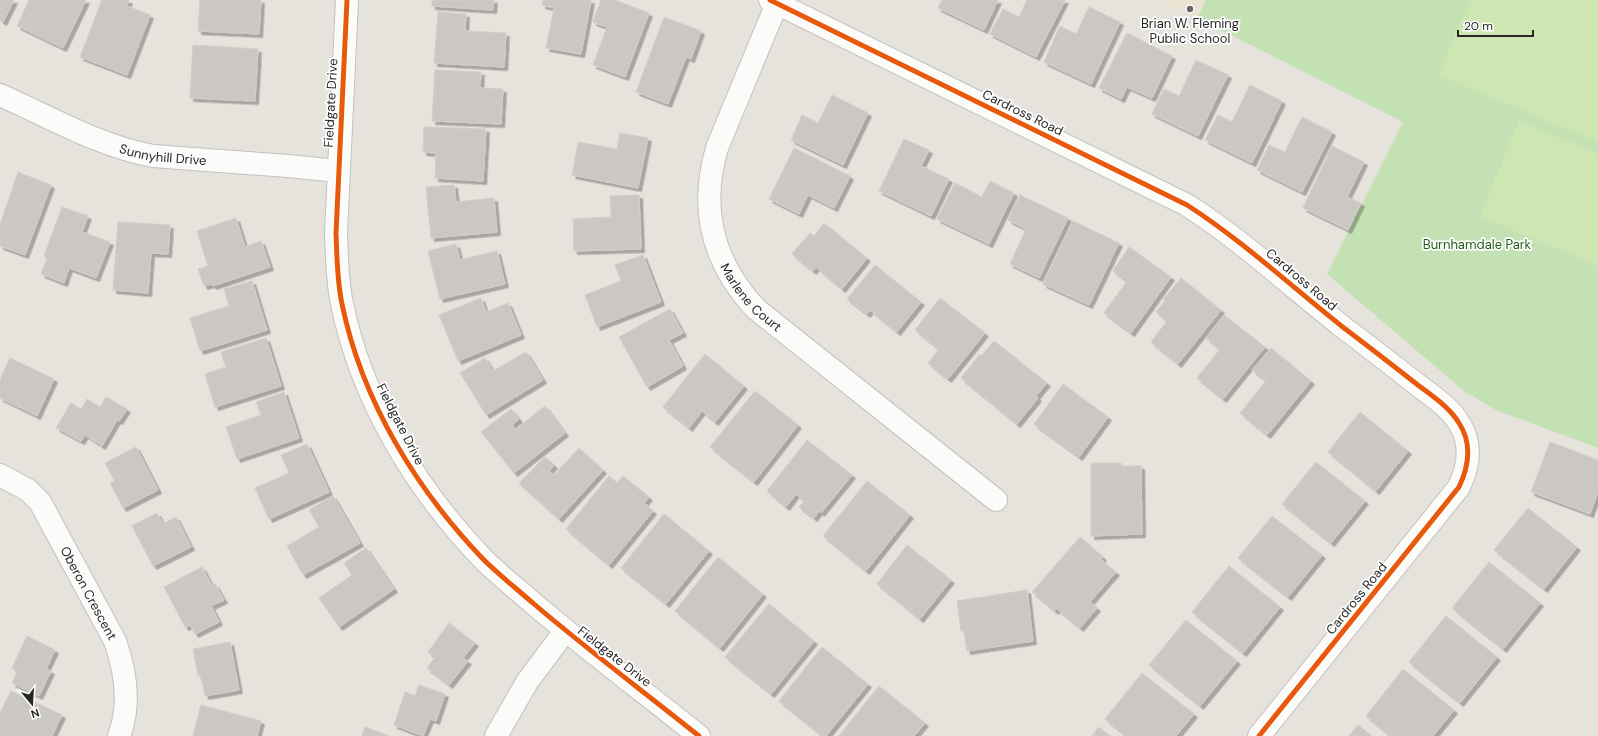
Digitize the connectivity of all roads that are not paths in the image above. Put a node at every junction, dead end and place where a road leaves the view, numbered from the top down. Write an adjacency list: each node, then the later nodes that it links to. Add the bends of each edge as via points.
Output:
1 (347, 0): 4 (street, Fieldgate Drive)
2 (774, 2): 6 (street, Marlene Court, via 717,148 711,170 710,217 723,262 734,282 756,309); 11 (street, Cardross Road, via 1186,205 1234,237 1324,313 1454,415 1460,424 1468,456 1459,487)
3 (0, 95): 4 (street, Sunnyhill Drive, via 109,145 131,152)
4 (338, 171): 7 (street, Fieldgate Drive, via 336,233 342,304 365,377 382,416 401,453 426,492 455,529 485,561)
5 (0, 475): 8 (street, Oberon Crescent, via 28,490 40,502 115,641 126,688 126,713)
6 (996, 500)
7 (565, 630): 9 (street, via 526,682); 10 (street, Fieldgate Drive)
8 (120, 736)
9 (496, 736)
10 (699, 736)
11 (1259, 736)

